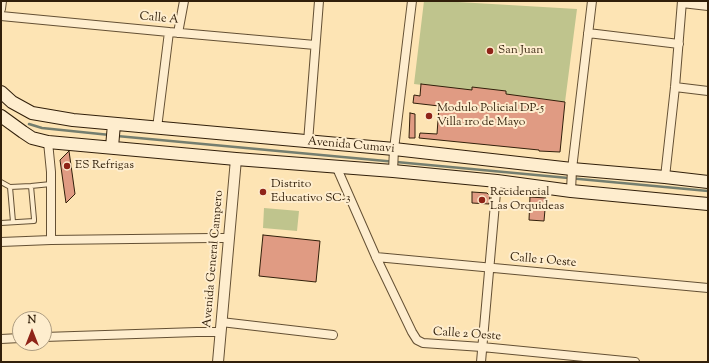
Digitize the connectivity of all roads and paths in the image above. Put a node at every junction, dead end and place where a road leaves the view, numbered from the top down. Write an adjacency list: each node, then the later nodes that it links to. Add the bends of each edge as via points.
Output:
1 (2, 1): 8 (street)
2 (184, 1): 11 (street)
3 (320, 1): 14 (street)
4 (412, 1): 27 (street)
5 (592, 1): 12 (street)
6 (682, 2): 7 (street); 13 (street)
7 (708, 6)
8 (1, 9)
9 (1, 16): 10 (street, Calle A)
10 (168, 32): 11 (street, Calle A); 22 (street)
11 (178, 33): 14 (street, Calle A)
12 (588, 33): 13 (street); 29 (street)
13 (679, 44): 15 (street)
14 (315, 45): 24 (street)
15 (675, 87): 16 (street); 30 (street)
16 (708, 91)
17 (1, 92): 18 (main road, Avenida Cumavi)
18 (20, 107): 20 (main road); 21 (main road, Avenida Cumavi, via 32,113)
19 (1, 116): 20 (main road, Avenida Cumavi)
20 (12, 124): 23 (main road, Avenida Cumavi, via 32,138)
21 (114, 126): 22 (main road, Avenida Cumavi); 25 (main road)
22 (157, 128): 24 (main road, Avenida Cumavi)
23 (48, 142): 25 (main road, Avenida Cumavi); 34 (street)
24 (308, 142): 27 (main road, Avenida Cumavi)
25 (113, 144): 26 (main road, Avenida Cumavi)
26 (236, 159): 28 (main road, Avenida Cumavi); 41 (street, Avenida General Campero)
27 (393, 160): 28 (main road, Avenida Cumavi); 29 (main road, Avenida Cumavi); 31 (main road, Avenida Cumavi)
28 (336, 166): 44 (street, Calle 2 Oeste)
29 (572, 172): 30 (main road, Avenida Cumavi); 37 (street)
30 (665, 177): 33 (main road, Avenida Cumavi)
31 (497, 181): 37 (main road, Avenida Cumavi); 45 (street)
32 (1, 182): 36 (lane)
33 (708, 182)
34 (51, 184): 35 (lane); 42 (street)
35 (31, 186): 36 (lane); 39 (lane, via 34,221)
36 (10, 187): 39 (lane)
37 (571, 189): 38 (main road, Avenida Cumavi)
38 (708, 204)
39 (13, 222): 40 (lane)
40 (1, 223)
41 (229, 238): 42 (street); 47 (street, Avenida General Campero)
42 (51, 240): 43 (street)
43 (1, 242)
44 (376, 257): 45 (street, Calle 1 Oeste); 53 (street, Calle 2 Oeste, via 417,340 423,343)
45 (489, 268): 46 (street, Calle 1 Oeste); 53 (street)
46 (708, 288)
47 (222, 322): 48 (street, Avenida General Campero); 49 (street)
48 (220, 332): 51 (street); 54 (street, Avenida General Campero)
49 (333, 335)
50 (12, 338): 52 (street)
51 (52, 338)
52 (1, 339)
53 (482, 347): 55 (street); 56 (street, Calle 2 Oeste)
54 (218, 362)
55 (481, 362)
56 (635, 362)

